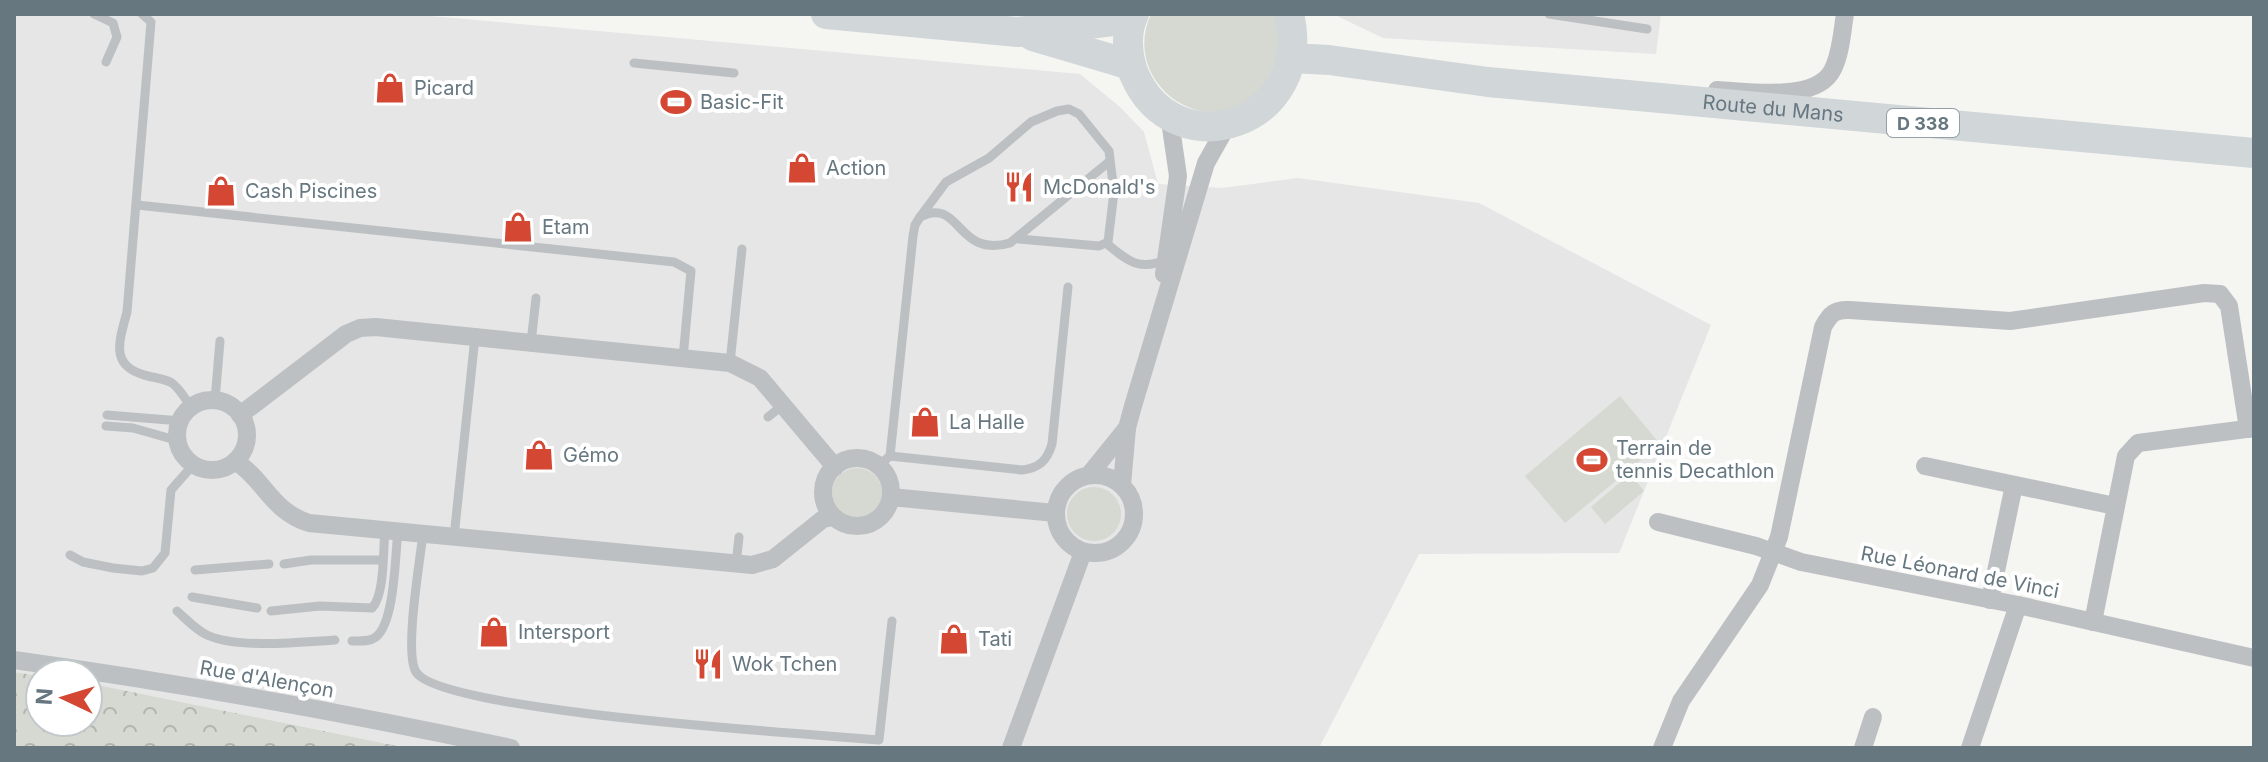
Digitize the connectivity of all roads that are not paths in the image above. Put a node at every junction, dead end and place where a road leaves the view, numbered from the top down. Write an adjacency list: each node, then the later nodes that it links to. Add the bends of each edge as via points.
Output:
1 (94, 14): 11 (lane, via 113,23 117,37)
2 (142, 14): 20 (lane, via 151,22)
3 (826, 14): 9 (main road)
4 (1289, 14): 10 (main road)
5 (1549, 14): 8 (lane)
6 (1845, 14): 15 (street, via 1834,68 1809,90)
7 (1132, 17): 9 (main road); 13 (main road)
8 (1647, 29)
9 (1018, 32): 13 (main road)
10 (1292, 58): 15 (main road, Route du Mans / D 338); 17 (main road, via 1270,101)
11 (106, 62)
12 (634, 63): 14 (lane)
13 (1131, 65): 16 (main road, via 1152,101)
14 (734, 73)
15 (1593, 91): 18 (main road, Route du Mans / D 338)
16 (1169, 114): 17 (main road, via 1187,123); 25 (street, via 1178,176)
17 (1228, 124): 28 (street, via 1206,163)
18 (2254, 153)
19 (1110, 161): 21 (lane, via 1109,151 1079,114 1057,111 1031,122 989,158 946,182); 22 (lane); 23 (lane, via 1114,192)
20 (137, 205): 32 (lane, via 674,262 691,271); 35 (lane, via 119,353 134,372 171,383)
21 (920, 217): 22 (lane, via 940,212 985,246); 41 (lane, via 913,236)
22 (1019, 239): 23 (lane)
23 (1107, 244): 25 (lane, via 1132,263)
24 (742, 249): 33 (lane)
25 (1166, 260): 28 (street)
26 (1068, 287): 41 (lane, via 1052,444 1043,463 1022,470)
27 (536, 298): 31 (lane)
28 (1155, 331): 37 (street)
29 (475, 337): 31 (street); 36 (street, via 360,328); 55 (lane)
30 (220, 341): 34 (lane)
31 (531, 343): 32 (street)
32 (683, 358): 33 (street)
33 (730, 363): 44 (street, via 760,378 776,411)
34 (215, 400): 35 (street, via 197,403); 36 (street)
35 (186, 415): 39 (street, via 177,433); 39 (lane, via 106,421)
36 (240, 415): 40 (street, via 248,438)
37 (1127, 428): 45 (street); 46 (street)
38 (2251, 429): 49 (street, via 2138,443 2126,456); 58 (street, via 2229,306 2220,294 2010,321 1840,309 1823,327)
39 (179, 441): 42 (street)
40 (235, 461): 42 (street, via 210,471); 53 (street, via 296,519)
41 (884, 461): 44 (street, via 856,458); 48 (street)
42 (193, 465): 59 (lane, via 171,490 165,553 153,568 113,568)
43 (1925, 466): 47 (street)
44 (835, 467): 51 (street, via 823,491)
45 (1089, 475): 46 (street, via 1107,476); 50 (street, via 1065,488)
46 (1122, 485): 57 (street, via 1133,504 1128,536 1104,553)
47 (2014, 485): 49 (street); 66 (street)
48 (891, 497): 50 (street); 51 (street, via 882,515 866,525 849,526)
49 (2115, 506): 72 (street)
50 (1055, 513): 57 (street, via 1063,537)
51 (833, 517): 63 (street, via 823,519 767,563)
52 (1658, 522): 58 (street, Rue Léonard de Vinci)
53 (392, 531): 54 (street); 60 (lane); 74 (lane, via 384,628 370,641)
54 (423, 534): 55 (street); 71 (lane, via 411,646 416,672 430,684 486,699 548,710 879,740)
55 (454, 537): 63 (street)
56 (739, 537): 63 (lane)
57 (1083, 552): 80 (street)
58 (1773, 552): 66 (street, Rue Léonard de Vinci); 81 (street, via 1760,585 1681,701)
59 (70, 555)
60 (382, 560): 62 (lane); 70 (lane, via 378,602 372,608)
61 (269, 564): 64 (lane)
62 (284, 564)
63 (736, 564)
64 (195, 570)
65 (192, 597): 68 (lane)
66 (1990, 600): 67 (street, Rue Léonard de Vinci)
67 (2018, 605): 72 (street, Rue Léonard de Vinci); 82 (street)
68 (257, 608)
69 (177, 611): 73 (lane, via 205,635 225,640)
70 (271, 611)
71 (892, 621)
72 (2093, 622): 75 (street, Rue Léonard de Vinci)
73 (335, 640)
74 (352, 641)
75 (2254, 658)
76 (14, 660): 79 (street, Rue d'Alençon)
77 (1873, 717): 78 (street)
78 (1867, 747)
79 (511, 748)
80 (1011, 748)
81 (1662, 748)
82 (1970, 748)

